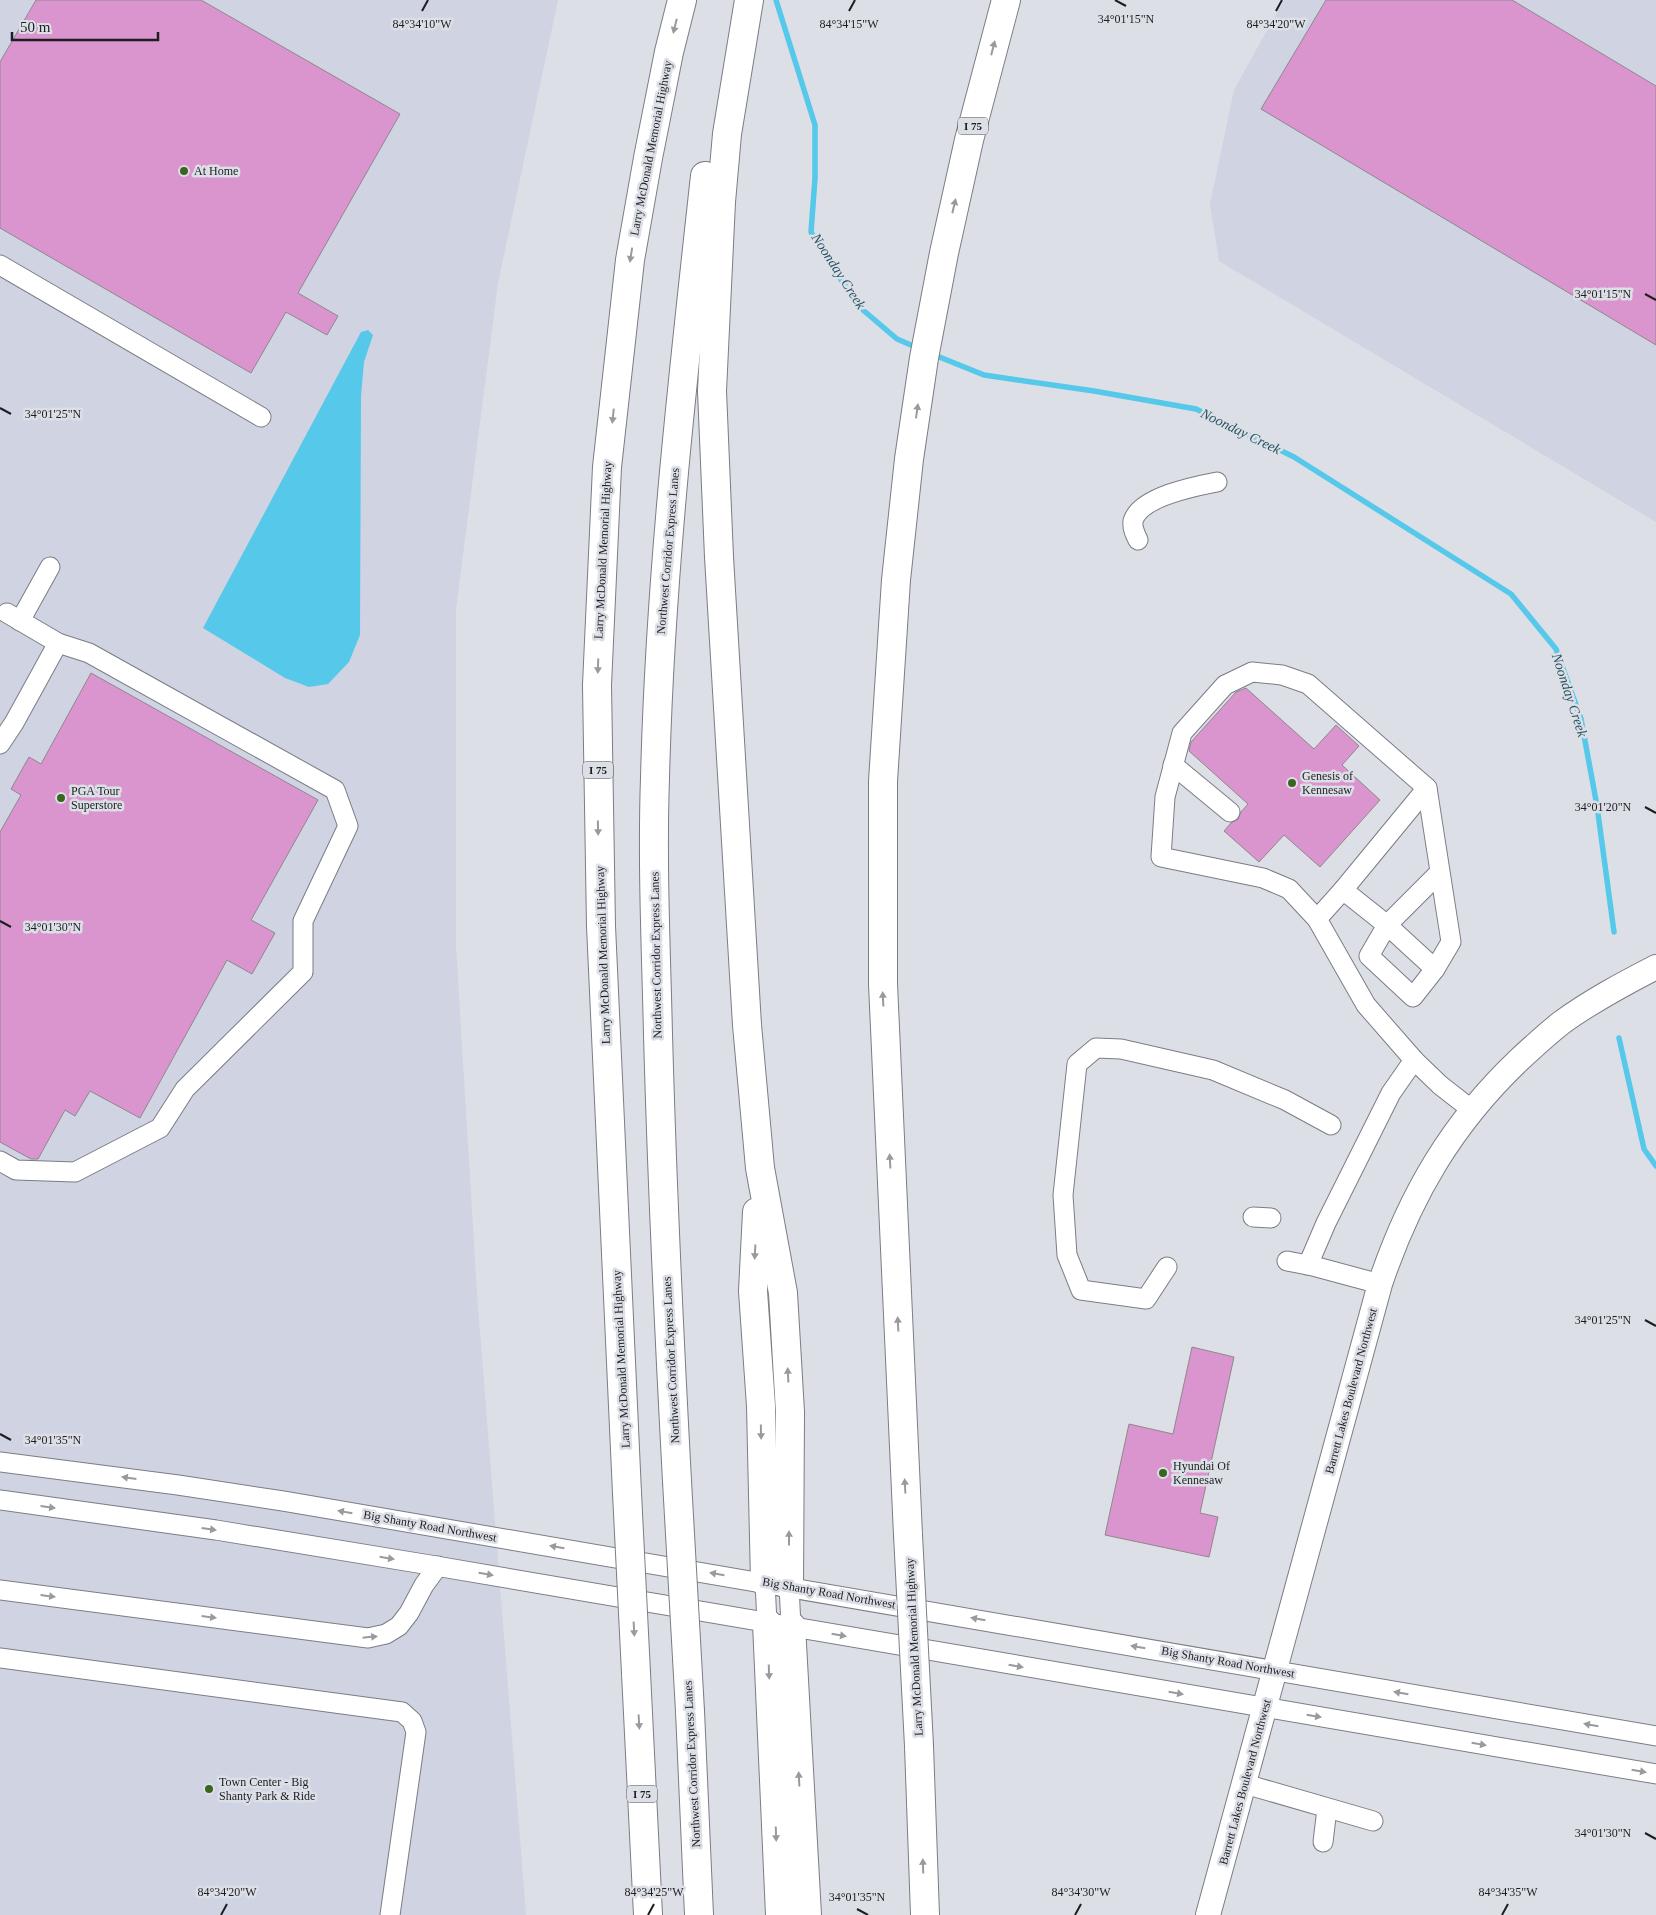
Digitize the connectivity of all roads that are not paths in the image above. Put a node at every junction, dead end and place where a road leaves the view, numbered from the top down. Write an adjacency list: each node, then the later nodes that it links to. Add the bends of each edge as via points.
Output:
1 (682, 0): 46 (highway, Larry McDonald Memorial Highway / I 75, one-way to 46, bridge, via 669,52 630,260 607,467 597,685 600,926)
2 (739, 0): 5 (highway, Northwest Corridor Express Lanes)
3 (749, 0): 5 (highway)
4 (1006, 0): 50 (highway, Larry McDonald Memorial Highway / I 75, one-way to 4, bridge, via 883,994 883,781 896,580 924,358 969,140)
5 (719, 127): 33 (highway, via 721,202 712,390 746,1015 760,1168 753,1291); 47 (highway, Northwest Corridor Express Lanes, bridge, via 684,358 660,636 654,780 663,1193)
6 (0, 266): 7 (street)
7 (260, 417)
8 (1217, 482): 9 (street, via 1191,487 1147,504 1133,521 1133,531)
9 (1138, 540)
10 (50, 567): 11 (street, via 13,617)
11 (58, 643): 12 (street); 25 (street, via 89,653 335,790 348,826 303,921 303,972 185,1089 160,1128 75,1172 16,1170)
12 (0, 744)
13 (1173, 765): 14 (street, via 1182,733 1225,685 1252,672 1308,684); 15 (street); 18 (street, via 1165,797 1160,856 1263,878 1288,889)
14 (1427, 788): 16 (street); 17 (street)
15 (1230, 812)
16 (1440, 872): 19 (street); 21 (street, via 1451,942)
17 (1343, 890): 18 (street); 19 (street)
18 (1317, 919): 22 (street, via 1366,1005)
19 (1387, 925): 21 (street); 21 (street, via 1369,956 1414,997)
20 (1656, 967): 23 (main road, Barrett Lakes Boulevard Northwest, via 1599,998 1561,1024 1505,1074)
21 (1435, 968)
22 (1414, 1060): 23 (street); 27 (street, via 1391,1093)
23 (1472, 1110): 29 (main road, Barrett Lakes Boulevard Northwest, via 1417,1193 1396,1238)
24 (1331, 1125): 28 (street, via 1285,1100 1213,1070 1121,1048 1096,1048 1077,1064 1062,1195 1067,1255 1081,1290 1146,1299)
25 (0, 1161)
26 (1287, 1262): 27 (street)
27 (1308, 1265): 29 (street)
28 (1167, 1267)
29 (1380, 1284): 37 (main road, Barrett Lakes Boulevard Northwest)
30 (0, 1462): 33 (street, Big Shanty Road Northwest, one-way to 30, via 283,1501)
31 (0, 1500): 32 (street, one-way to 32, via 216,1530)
32 (438, 1566): 34 (street, one-way to 32, via 368,1638 386,1634 400,1626); 35 (street, one-way to 35)
33 (777, 1584): 35 (street); 37 (street, Big Shanty Road Northwest, one-way to 33)
34 (0, 1590)
35 (779, 1625): 38 (street, one-way to 38); 48 (highway, one-way to 48); 49 (highway, one-way to 35)
36 (0, 1658): 45 (street, via 402,1712 416,1732)
37 (1276, 1671): 38 (main road, Barrett Lakes Boulevard Northwest); 39 (street, Big Shanty Road Northwest, one-way to 37)
38 (1266, 1708): 40 (street, one-way to 40); 41 (main road, Barrett Lakes Boulevard Northwest)
39 (1656, 1736)
40 (1656, 1774)
41 (1245, 1784): 42 (street); 51 (main road, Barrett Lakes Boulevard Northwest)
42 (1327, 1809): 43 (street); 44 (street)
43 (1373, 1821)
44 (1323, 1842)
45 (390, 1915)
46 (648, 1915)
47 (699, 1915)
48 (780, 1915)
49 (807, 1915)
50 (925, 1915)
51 (1208, 1915)

